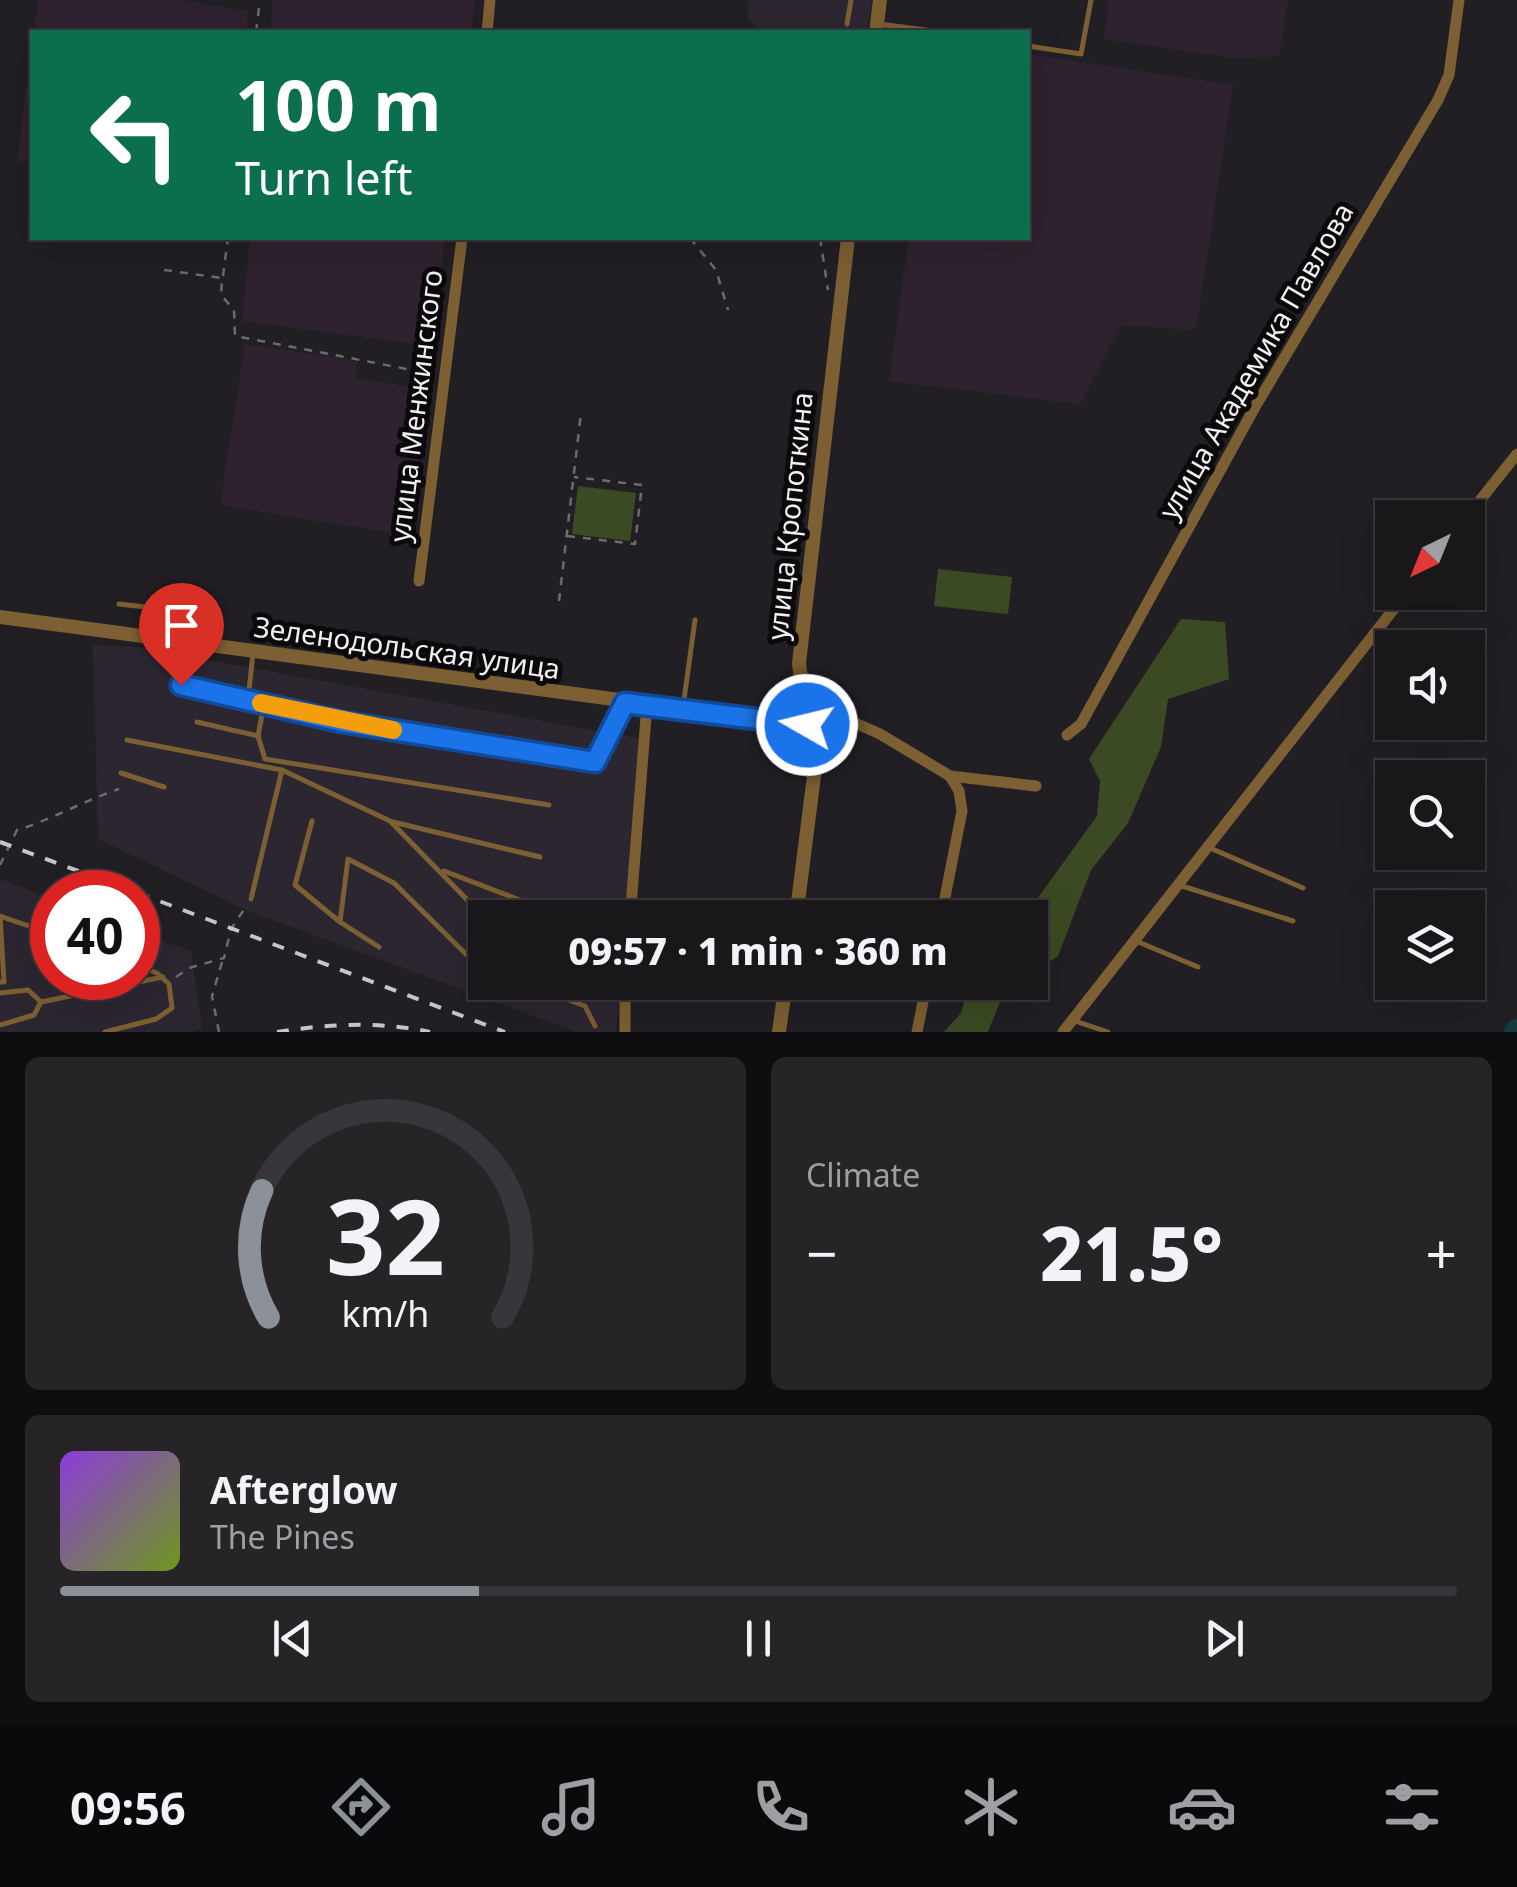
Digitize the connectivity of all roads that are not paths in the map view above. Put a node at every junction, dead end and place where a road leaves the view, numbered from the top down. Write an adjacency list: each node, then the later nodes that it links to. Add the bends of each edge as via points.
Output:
1 (490, 0): 8 (street)
2 (851, 0): 6 (lane)
3 (880, 0): 7 (street)
4 (1090, 0): 10 (lane, via 1081,54)
5 (1459, 0): 31 (street, улица Академика Павлова, via 1449,75 1438,100 1255,407 1080,724)
6 (847, 24)
7 (877, 28): 9 (lane)
8 (486, 30)
9 (909, 30)
10 (1030, 46)
11 (462, 240): 15 (street, улица Менжинского)
12 (848, 240): 24 (street, улица Кропоткина, via 799,663)
13 (1517, 454): 14 (street)
14 (1480, 500)
15 (420, 580)
16 (119, 604): 18 (lane)
17 (1393, 610): 42 (street)
18 (189, 612)
19 (0, 618): 21 (street, Зеленодольская улица)
20 (694, 620): 28 (lane)
21 (254, 653): 23 (lane); 25 (street, Зеленодольская улица)
22 (181, 685): 23 (lane)
23 (248, 700): 26 (lane)
24 (803, 700): 30 (street, улица Кропоткина); 36 (street, via 880,734)
25 (625, 703): 26 (lane, via 595,762); 27 (street, Зеленодольская улица)
26 (264, 704): 32 (lane)
27 (647, 705): 28 (street, Зеленодольская улица); 50 (street)
28 (683, 709): 30 (street, Зеленодольская улица)
29 (197, 722): 32 (lane)
30 (807, 725): 51 (street, улица Кропоткина, via 816,760)
31 (1066, 735)
32 (258, 736): 39 (lane, via 265,758)
33 (127, 740): 34 (lane)
34 (282, 770): 41 (lane); 47 (lane)
35 (121, 773): 38 (lane)
36 (950, 776): 37 (street); 52 (street, via 962,811)
37 (1036, 786)
38 (164, 787)
39 (548, 806)
40 (312, 821): 55 (lane, via 296,885)
41 (390, 821): 43 (lane); 44 (lane)
42 (1206, 846): 45 (street); 46 (lane)
43 (540, 857)
44 (441, 870): 48 (lane); 49 (lane)
45 (1177, 884): 54 (lane); 57 (street)
46 (1303, 888)
47 (252, 899)
48 (468, 900)
49 (520, 900)
50 (631, 900)
51 (798, 900)
52 (945, 900)
53 (0, 916): 56 (lane); 63 (lane)
54 (1293, 921)
55 (340, 922): 58 (lane); 59 (lane, via 348,858 394,883)
56 (30, 926)
57 (1134, 940): 60 (lane); 70 (street)
58 (379, 947)
59 (468, 956)
60 (1198, 967)
61 (160, 977): 62 (lane)
62 (163, 978): 69 (lane); 73 (lane, via 172,1008 167,1015)
63 (2, 982): 64 (lane)
64 (4, 992): 69 (lane, via 28,990)
65 (569, 1000): 72 (lane, via 585,1006)
66 (623, 1000): 74 (street)
67 (783, 1000): 75 (street)
68 (923, 1000): 76 (street)
69 (42, 1002): 71 (lane, via 34,1014)
70 (1072, 1020): 77 (street); 78 (lane)
71 (0, 1025)
72 (595, 1026)
73 (105, 1032)
74 (624, 1032)
75 (779, 1032)
76 (917, 1032)
77 (1063, 1032)
78 (1108, 1032)

